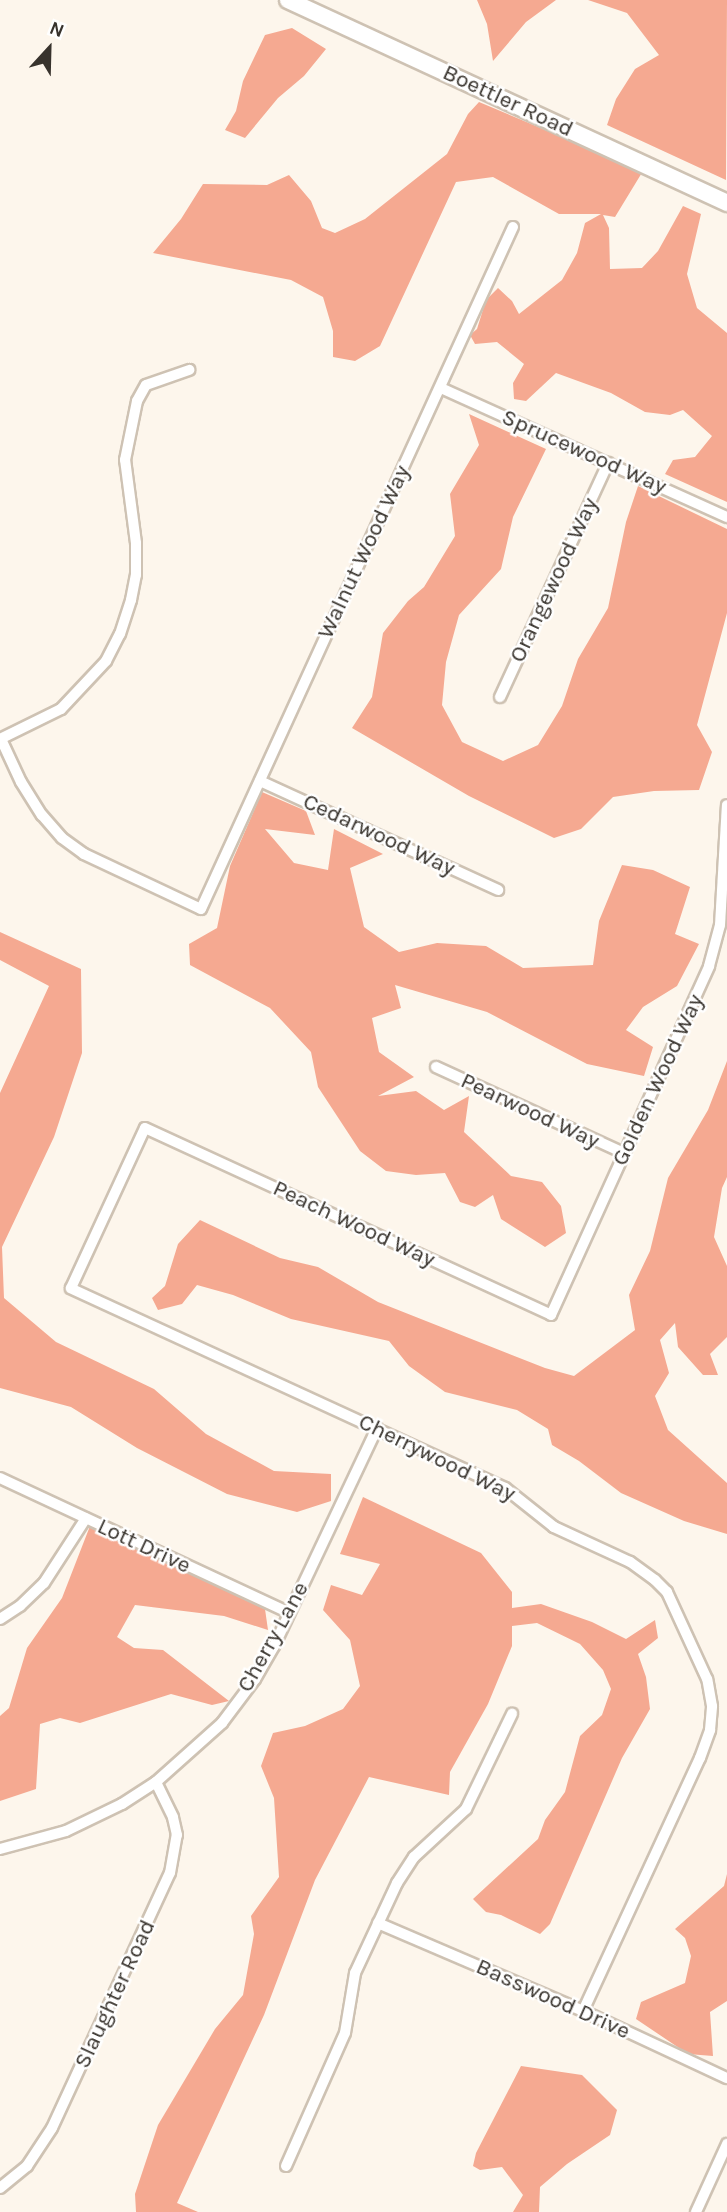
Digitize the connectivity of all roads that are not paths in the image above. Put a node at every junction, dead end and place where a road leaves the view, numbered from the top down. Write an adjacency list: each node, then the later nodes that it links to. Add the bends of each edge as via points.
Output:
1 (288, 0): 2 (street, Boettler Road)
2 (727, 203)
3 (513, 227): 5 (street, Walnut Wood Way)
4 (189, 370): 9 (street, via 146,385 137,401 125,460 136,575 120,634 106,661 61,709)
5 (441, 388): 6 (street, Sprucewood Way); 10 (street, Walnut Wood Way)
6 (608, 463): 7 (street, Sprucewood Way); 8 (street, Orangewood Way)
7 (727, 517)
8 (500, 697)
9 (1, 739): 10 (street, Walnut Wood Way, via 21,782 62,838 85,855 201,909)
10 (260, 781): 12 (street, Cedarwood Way)
11 (727, 805): 13 (street, Golden Wood Way)
12 (498, 890)
13 (723, 926): 15 (street, Golden Wood Way)
14 (436, 1068): 15 (street, Pearwood Way)
15 (624, 1153): 17 (street, Golden Wood Way, via 551,1315)
16 (84, 1295): 17 (street, Peach Wood Way, via 71,1288 145,1128); 18 (street, Cherrywood Way)
17 (524, 1302)
18 (377, 1428): 21 (street, Cherry Lane); 27 (street, Cherrywood Way, via 505,1488 554,1527 643,1570 671,1600 707,1679 712,1714 706,1744)
19 (0, 1478): 20 (street, Lott Drive)
20 (86, 1518): 21 (street, Lott Drive); 22 (street, via 44,1583)
21 (289, 1613): 24 (street, Cherry Lane, via 274,1646 236,1704 205,1740)
22 (0, 1619)
23 (512, 1714): 26 (street, via 466,1809 414,1857)
24 (156, 1782): 25 (street, Cherry Lane, via 77,1827); 31 (street, Slaughter Road, via 177,1835 170,1873 52,2128 27,2166)
25 (0, 1849)
26 (378, 1923): 27 (street, Basswood Drive); 30 (street, via 355,1973 345,2034)
27 (583, 2011): 28 (street, Basswood Drive)
28 (727, 2078)
29 (727, 2144): 32 (street)
30 (286, 2166)
31 (0, 2188)
32 (696, 2212)

